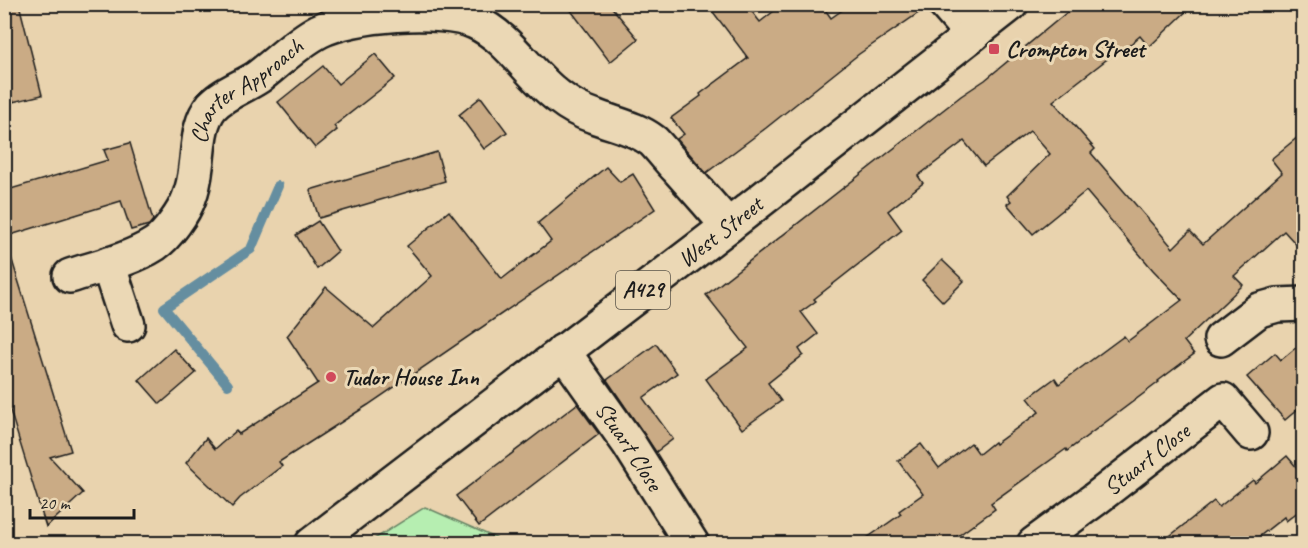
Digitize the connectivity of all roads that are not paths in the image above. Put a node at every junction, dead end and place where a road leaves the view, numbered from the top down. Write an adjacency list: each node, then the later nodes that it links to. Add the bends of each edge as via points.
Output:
1 (945, 4): 4 (street)
2 (1011, 4): 4 (street, West Street / A429)
3 (460, 11): 5 (street, Charter Approach, via 511,48 558,97 652,141); 6 (street, Charter Approach, via 350,20 321,30 220,99 204,119 189,198 176,222 157,243)
4 (972, 35): 5 (street, West Street / A429)
5 (728, 226): 11 (street, West Street / A429)
6 (108, 264): 7 (street, Charter Approach); 9 (street)
7 (70, 276)
8 (1304, 304): 10 (street, via 1259,310)
9 (128, 325)
10 (1221, 339)
11 (562, 351): 13 (street, West Street / A429); 14 (street, Stuart Close, via 629,444)
12 (1251, 433): 15 (street, Stuart Close, via 1223,400)
13 (312, 543)
14 (692, 543)
15 (1034, 543)

